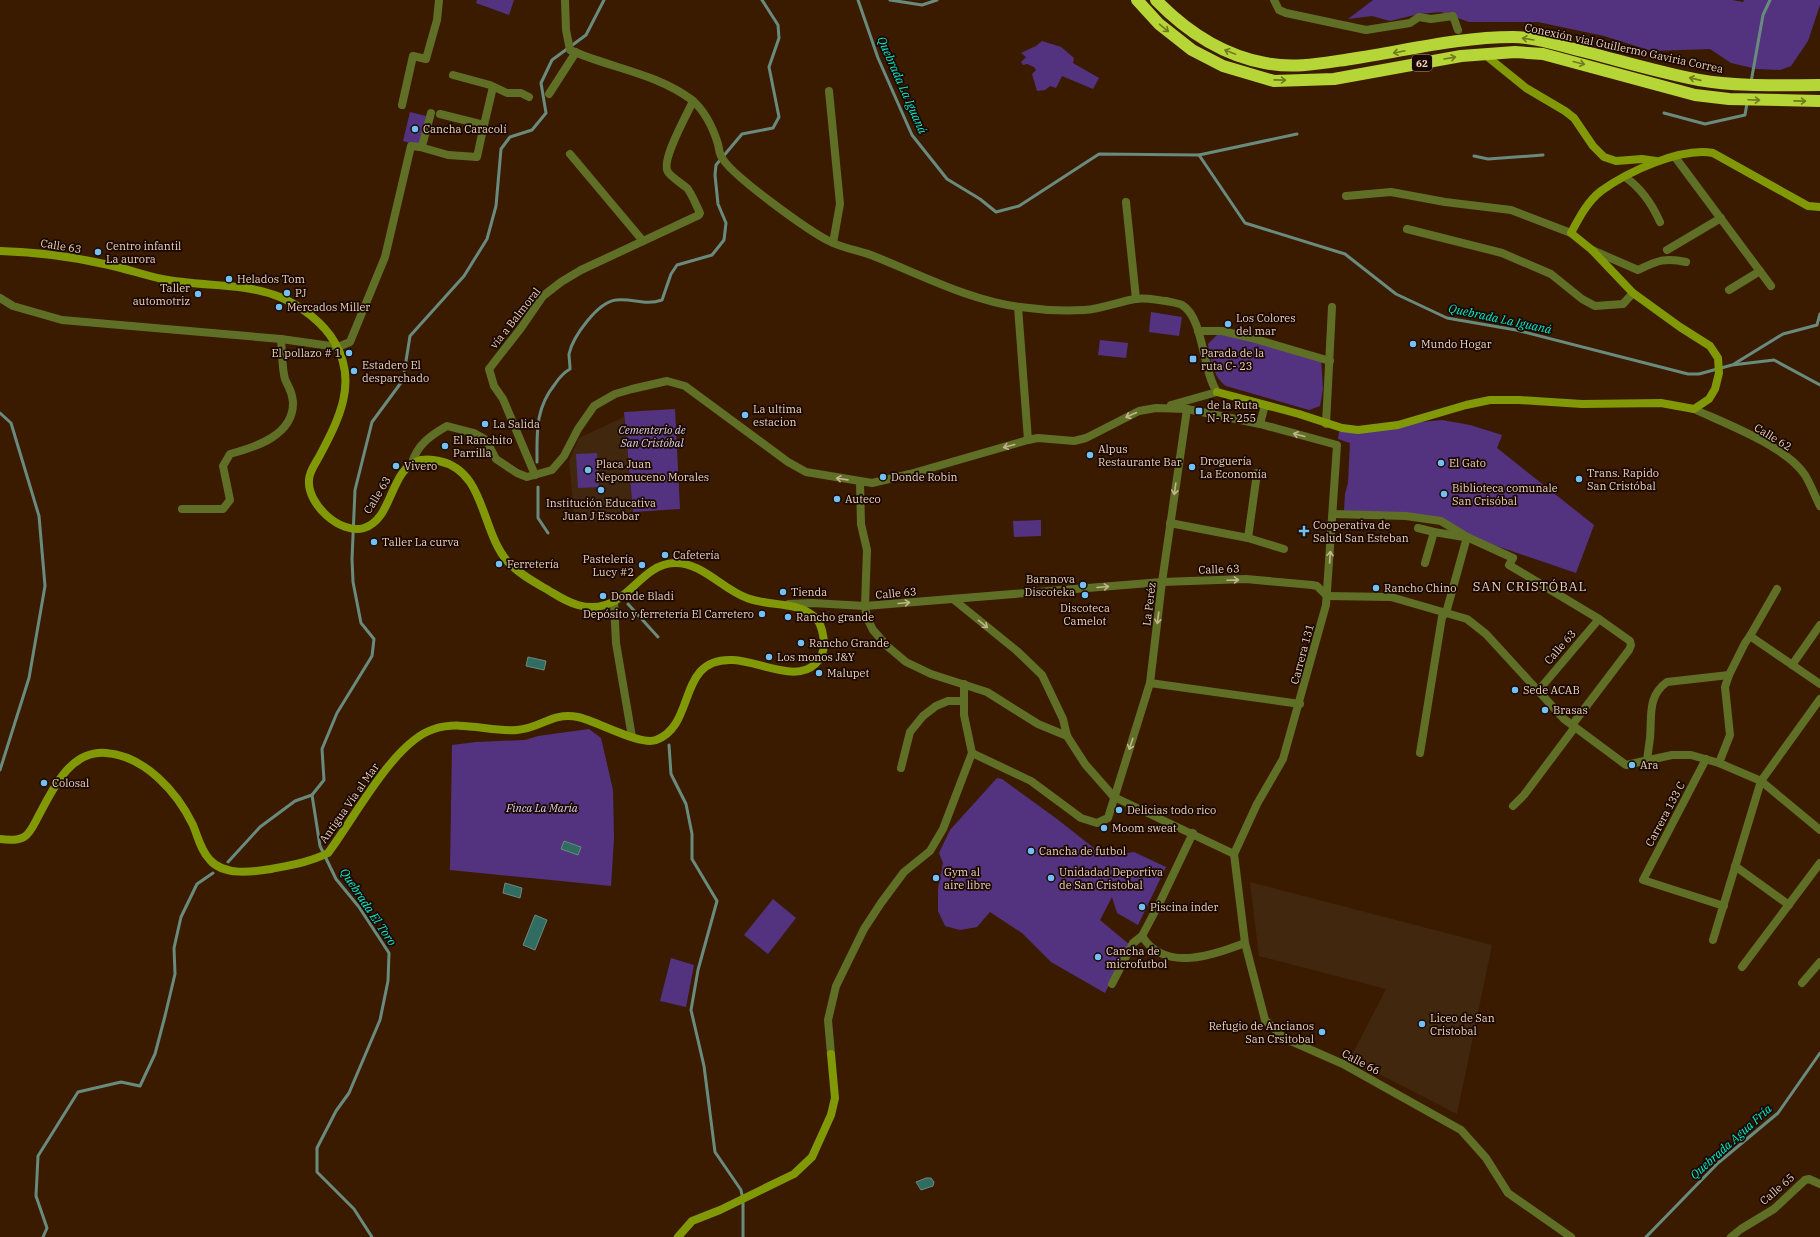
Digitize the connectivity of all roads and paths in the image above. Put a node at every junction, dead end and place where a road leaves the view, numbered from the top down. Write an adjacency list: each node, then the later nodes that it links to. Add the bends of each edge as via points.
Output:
1 (439, 0): 17 (street, via 437,20 426,59 413,56)
2 (565, 0): 7 (street, via 566,35 570,50)
3 (1137, 0): 8 (highway, Conexión vial Guillermo Gaviria Correa / 62, one-way to 8, via 1159,24 1192,50 1224,66 1274,80 1334,79)
4 (1156, 0): 10 (highway, Conexión vial Guillermo Gaviria Correa / 62, one-way to 4, via 1733,84 1698,80 1550,42 1514,37 1430,44 1394,53 1322,64 1266,64 1212,45 1170,15)
5 (1274, 0): 6 (street, via 1280,10 1286,13 1366,30 1410,23 1419,17 1431,19 1453,16)
6 (1458, 30)
7 (576, 52): 13 (street); 15 (street, via 651,78)
8 (1484, 54): 16 (highway, Conexión vial Guillermo Gaviria Correa / 62, one-way to 16, via 1544,54 1695,94 1729,99); 24 (main road, via 1526,88 1574,118 1593,146 1604,157 1616,161)
9 (453, 75): 11 (street)
10 (1820, 86)
11 (494, 87): 14 (street, via 507,93 521,93); 20 (street)
12 (829, 91): 34 (street, via 840,204)
13 (549, 94)
14 (528, 97)
15 (693, 101): 33 (street, vía a Balmoral, via 678,129 666,166 668,173 688,190 700,213 687,222); 34 (street, via 710,123 721,156 727,163 744,180 816,234)
16 (1820, 101)
17 (402, 105)
18 (431, 113): 21 (street)
19 (440, 114): 20 (street)
20 (484, 125): 21 (street, via 476,157 448,155)
21 (420, 147): 49 (street, via 411,146 383,262 350,342)
22 (570, 154): 33 (street)
23 (1675, 157): 24 (main road); 28 (main road, via 1713,153 1808,206); 29 (street)
24 (1657, 161): 25 (main road)
25 (1625, 177): 30 (street, via 1644,195); 32 (main road, via 1601,191 1582,210)
26 (1346, 196): 32 (street, via 1391,192 1511,210)
27 (1126, 202): 44 (street)
28 (1820, 207)
29 (1722, 218): 36 (street); 39 (street)
30 (1660, 222)
31 (1407, 229): 42 (street, via 1502,253 1551,274 1595,306 1623,304)
32 (1571, 234): 35 (main road)
33 (643, 241): 61 (street, vía a Balmoral, via 581,270 543,296 489,369 494,386 503,399)
34 (833, 243): 45 (street, via 986,300)
35 (1592, 250): 38 (street, via 1638,270 1662,259); 42 (main road)
36 (1667, 250)
37 (0, 251): 49 (main road, Calle 63, via 106,265 164,280 264,292 283,298 313,318 330,334)
38 (1686, 262)
39 (1760, 271): 40 (street); 41 (street)
40 (1771, 286)
41 (1729, 290)
42 (1633, 292): 55 (main road, via 1710,346 1718,358 1719,373 1715,390 1709,400)
43 (0, 298): 48 (street, via 13,306 62,320)
44 (1136, 298): 45 (street, via 1086,310); 47 (street, via 1181,304 1194,317)
45 (1018, 307): 58 (street)
46 (1332, 307): 50 (street)
47 (1198, 331): 50 (street, via 1229,333); 51 (street, via 1209,375)
48 (281, 339): 49 (street); 64 (street, via 285,379 291,388 293,403 284,430 264,443 230,454 223,466 230,500 223,509)
49 (338, 347): 59 (main road, Calle 63, via 344,360 346,392 331,432 308,476 310,492 319,508 331,519 346,527 358,530 369,527 384,509 403,472)
50 (1330, 361): 57 (street)
51 (1217, 392): 52 (main road); 53 (street)
52 (1264, 405): 56 (street); 57 (main road)
53 (1156, 408): 54 (street); 58 (street, one-way to 58, via 1140,411 1086,438 1074,441 1038,438)
54 (1187, 408): 56 (street); 66 (street, La Peréz, one-way to 66)
55 (1694, 409): 57 (main road, via 1661,404 1490,400 1379,428 1358,430); 63 (street, Calle 62, via 1768,444 1793,462 1804,475)
56 (1260, 424): 65 (street, Carrera 131, one-way to 56, via 1337,445)
57 (1326, 424)
58 (1028, 440): 62 (street, one-way to 62, via 910,474 872,483)
59 (412, 463): 61 (street, via 414,455 424,442 447,426 474,433 486,440 496,459 517,473 527,477); 77 (main road, via 426,459 460,468 477,495 497,544 510,563 533,581 580,606 598,608)
60 (1257, 474): 70 (street)
61 (535, 475): 62 (street, one-way to 61, via 806,472 788,462 685,386 667,381 614,394 594,406 564,456 552,470)
62 (860, 482): 79 (street, via 861,524 867,550)
63 (1820, 506)
64 (182, 509)
65 (1333, 514): 69 (street, via 1406,516 1441,521); 75 (street, Carrera 131, one-way to 65)
66 (1170, 523): 70 (street); 73 (street, La Peréz)
67 (1418, 528): 68 (street)
68 (1434, 532): 69 (street); 72 (street)
69 (1467, 537): 80 (street); 81 (street, via 1513,558 1510,565)
70 (1248, 538): 71 (street)
71 (1284, 549)
72 (1425, 563)
73 (1162, 582): 75 (street, Calle 63, one-way to 75, via 1246,579 1287,582 1317,586); 76 (street, Calle 63, one-way to 73); 86 (street, La Peréz, one-way to 86)
74 (1778, 589): 83 (street)
75 (1327, 596): 80 (street, via 1391,597); 92 (street, Carrera 131)
76 (953, 599): 79 (street, Calle 63, one-way to 76); 94 (street, one-way to 94, via 1017,651 1042,675 1063,719)
77 (614, 602): 78 (main road, via 661,565 677,562 693,566 710,575 727,589 745,598 763,603); 95 (street, via 616,643)
78 (789, 604): 79 (street, Calle 63); 95 (main road, via 817,619 822,627 825,647 823,656 812,668 796,672 785,671 734,660 707,665 699,671 680,716 671,730 656,740)
79 (865, 606): 87 (street, via 867,618 874,630 887,646 906,662 931,674)
80 (1446, 613): 89 (street, via 1467,619 1486,634); 97 (street, via 1442,617)
81 (1599, 619): 89 (street, Calle 63); 93 (street, via 1630,641 1631,645)
82 (1820, 625): 84 (street)
83 (1750, 636): 84 (street); 85 (street)
84 (1792, 665): 88 (street)
85 (1729, 675): 99 (street, via 1667,682 1661,686 1654,697 1651,709); 100 (street, via 1725,687 1730,735)
86 (1150, 683): 92 (street); 103 (street, La Peréz, one-way to 103)
87 (964, 684): 91 (street); 94 (street, via 986,692 1038,724)
88 (1820, 684)
89 (1538, 691): 93 (street)
90 (1820, 699): 102 (street)
91 (963, 701): 96 (street); 101 (street, via 948,701 923,716 910,732)
92 (1300, 704): 108 (street, Carrera 131, via 1283,759 1257,804)
93 (1574, 726): 99 (street, via 1626,765); 104 (street, via 1524,795)
94 (1067, 736): 103 (street, via 1085,764)
95 (632, 737): 107 (main road, Antigua Vía al Mar, via 593,721 561,715 520,730 454,726 434,729 418,738 386,770 327,853 317,858 254,872 220,867 210,861 193,825 159,778 144,766 116,754 90,755 75,762 62,774 32,828 24,837)
96 (972, 753): 103 (street, La Peréz, via 1031,781 1081,818 1097,823 1108,818); 120 (street, via 943,829 930,851 904,872 881,903 864,929 836,986 828,1020)
97 (1420, 753)
98 (1706, 759): 99 (street, via 1672,754); 100 (street); 112 (street, Carrera 133 C, via 1643,880)
99 (1647, 760)
100 (1720, 763): 102 (street)
101 (902, 768)
102 (1761, 781): 105 (street); 110 (street)
103 (1114, 797): 106 (street)
104 (1513, 806)
105 (1820, 830)
106 (1193, 833): 108 (street); 113 (street)
107 (0, 839)
108 (1234, 854): 115 (street, Calle 66)
109 (1820, 863): 111 (street)
110 (1735, 866): 111 (street); 112 (street)
111 (1789, 905): 117 (street)
112 (1724, 906): 114 (street)
113 (1142, 936): 115 (street, via 1147,944 1161,953 1180,959 1213,955); 119 (street, via 1133,943)
114 (1713, 940)
115 (1245, 943): 123 (street, Calle 66, via 1265,1020 1284,1038 1343,1064 1461,1130 1486,1158 1508,1193)
116 (1820, 962): 118 (street)
117 (1742, 967)
118 (1802, 983)
119 (1112, 984)
120 (831, 1054): 122 (main road, via 835,1098 831,1115 812,1157 794,1174 692,1221)
121 (1820, 1184): 124 (street, Calle 65, via 1809,1179 1804,1180 1774,1209)
122 (678, 1237)
123 (1570, 1237)
124 (1731, 1237)

